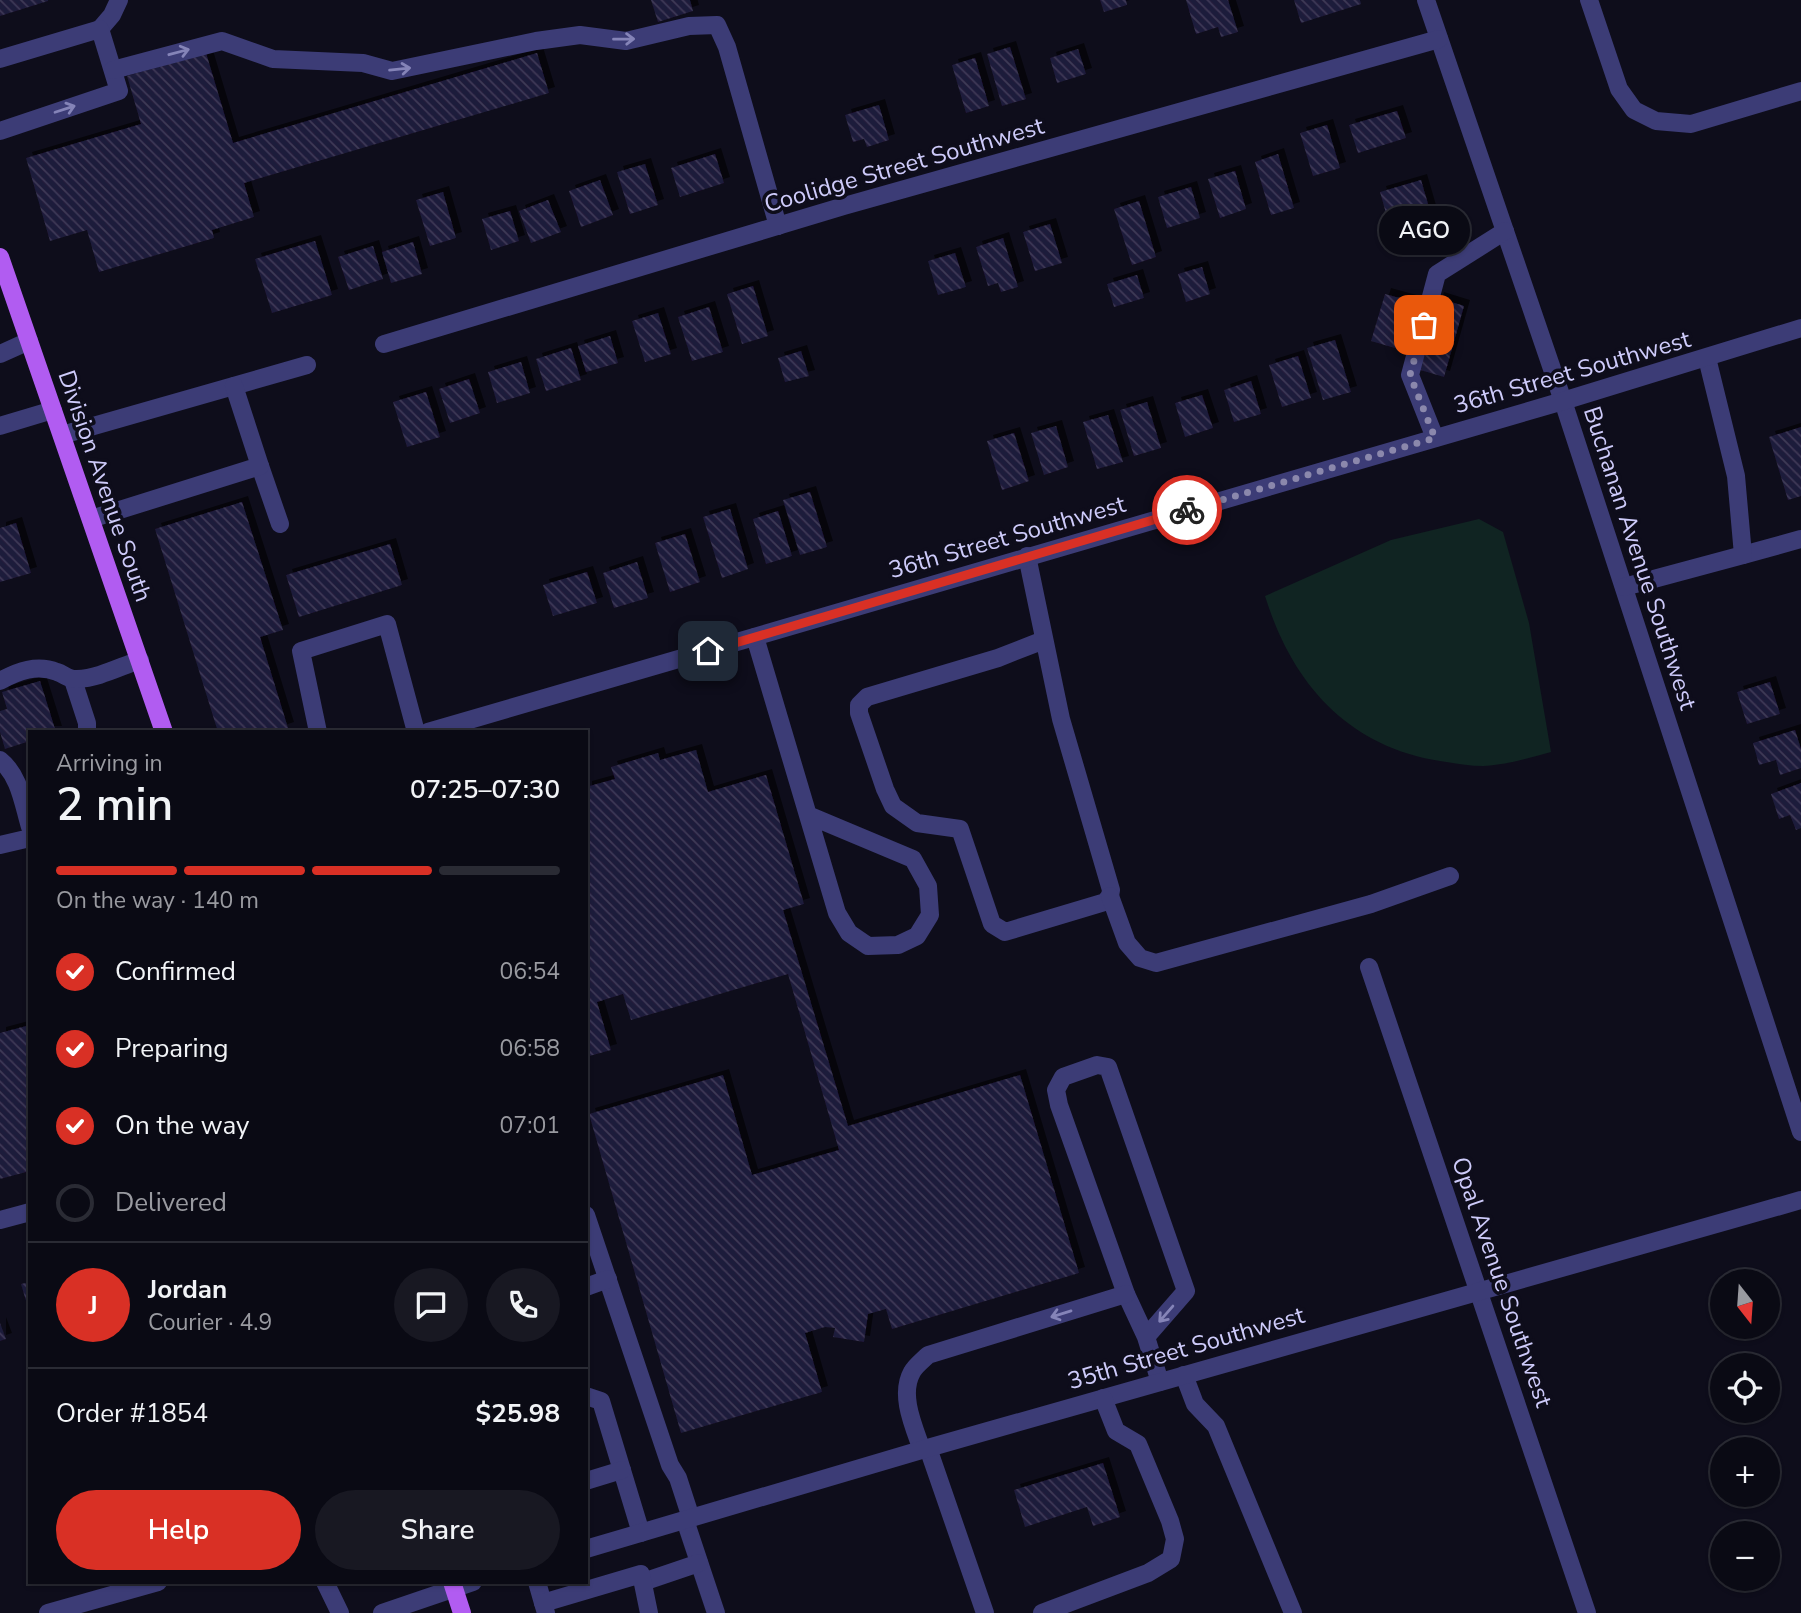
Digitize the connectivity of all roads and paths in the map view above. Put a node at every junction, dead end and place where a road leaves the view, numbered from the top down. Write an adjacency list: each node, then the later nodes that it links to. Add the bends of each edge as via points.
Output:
1 (119, 0): 4 (street)
2 (1426, 0): 5 (street, Buchanan Avenue Southwest)
3 (1589, 0): 8 (street, via 1619,89 1634,110 1656,121 1691,124)
4 (100, 29): 6 (street); 7 (street)
5 (1439, 39): 10 (street, Coolidge Street Southwest); 11 (street, Buchanan Avenue Southwest)
6 (0, 59)
7 (113, 70): 9 (street, one-way to 7, via 119,91); 10 (street, one-way to 10, via 222,41 273,59 363,63 392,71 536,41 580,35 626,41 689,26 717,25)
8 (1801, 91)
9 (0, 131)
10 (778, 226): 15 (street, Coolidge Street Southwest)
11 (1505, 231): 20 (street, Buchanan Avenue Southwest); 24 (street, via 1437,274 1410,375)
12 (1, 265): 14 (main road, Division Avenue South)
13 (1801, 328): 17 (street, 36th Street Southwest)
14 (29, 341): 16 (street); 21 (main road, Division Avenue South)
15 (384, 344)
16 (0, 354)
17 (1707, 358): 20 (street, 36th Street Southwest); 29 (street, via 1736,476)
18 (307, 365): 19 (street)
19 (234, 386): 23 (street); 25 (street)
20 (1563, 401): 24 (street, 36th Street Southwest); 31 (street, Buchanan Avenue Southwest)
21 (53, 410): 22 (street); 23 (main road, Division Avenue South)
22 (0, 426)
23 (62, 435): 26 (main road, Division Avenue South)
24 (1435, 438): 30 (street, 36th Street Southwest)
25 (260, 466): 26 (street); 27 (street)
26 (91, 519): 34 (main road, Division Avenue South)
27 (280, 524)
28 (1801, 540): 29 (street)
29 (1743, 555): 31 (street)
30 (1027, 556): 32 (street, 36th Street Southwest); 33 (street)
31 (1624, 587): 51 (street, Buchanan Avenue Southwest)
32 (755, 637): 41 (street, 36th Street Southwest); 45 (street)
33 (1044, 640): 49 (street); 49 (street, via 867,697 859,705 859,713 893,806 917,823 960,829 992,924 998,930 1005,932 1105,902)
34 (139, 660): 35 (street); 38 (main road, Division Avenue South)
35 (72, 680): 36 (street, via 42,667); 37 (street)
36 (0, 681)
37 (87, 730)
38 (163, 730)
39 (317, 730): 40 (street, via 301,651 387,624)
40 (415, 730)
41 (435, 730)
42 (0, 760): 43 (street)
43 (24, 784): 44 (street)
44 (28, 813)
45 (808, 814): 45 (street, via 837,913 849,933 869,946 898,945 917,936 930,915 928,886 913,859)
46 (28, 838): 47 (street)
47 (0, 845)
48 (1450, 876): 49 (street, via 1371,904 1156,962 1140,958 1127,943)
49 (1110, 896)
50 (1369, 967): 58 (street, Opal Avenue Southwest)
51 (1801, 1132)
52 (1801, 1200): 58 (street, 35th Street Southwest)
53 (28, 1213): 54 (street)
54 (0, 1220)
55 (588, 1221): 56 (street)
56 (608, 1279): 57 (street); 68 (street)
57 (588, 1286)
58 (1479, 1290): 61 (street, 35th Street Southwest); 87 (street, Opal Avenue Southwest)
59 (1126, 1294): 60 (street); 60 (street, one-way to 60, via 1056,1090 1063,1077 1097,1065 1108,1067 1186,1291); 65 (street, one-way to 65, via 928,1355 912,1372 907,1389 910,1414)
60 (1146, 1337): 62 (street)
61 (1184, 1375): 62 (street, 35th Street Southwest); 86 (street, via 1195,1404 1216,1426)
62 (1160, 1382): 64 (street, 35th Street Southwest)
63 (588, 1397): 66 (street, via 601,1401)
64 (1102, 1398): 65 (street, 35th Street Southwest); 85 (street, via 1116,1431 1138,1444 1170,1521 1175,1539 1171,1559 1148,1573)
65 (925, 1449): 68 (street, 35th Street Southwest); 84 (street)
66 (622, 1470): 67 (street); 69 (street)
67 (588, 1480)
68 (688, 1519): 69 (street, 35th Street Southwest); 71 (street)
69 (641, 1533): 70 (street, 35th Street Southwest)
70 (588, 1548)
71 (699, 1563): 72 (street); 83 (street)
72 (643, 1582): 77 (street, via 641,1574); 82 (street)
73 (151, 1584): 78 (street)
74 (326, 1584): 79 (street)
75 (538, 1584): 77 (street)
76 (453, 1585): 80 (street); 81 (main road)
77 (544, 1608)
78 (48, 1613)
79 (340, 1613)
80 (382, 1613)
81 (462, 1613)
82 (649, 1613)
83 (716, 1613)
84 (985, 1613)
85 (1042, 1613)
86 (1293, 1613)
87 (1587, 1613)

